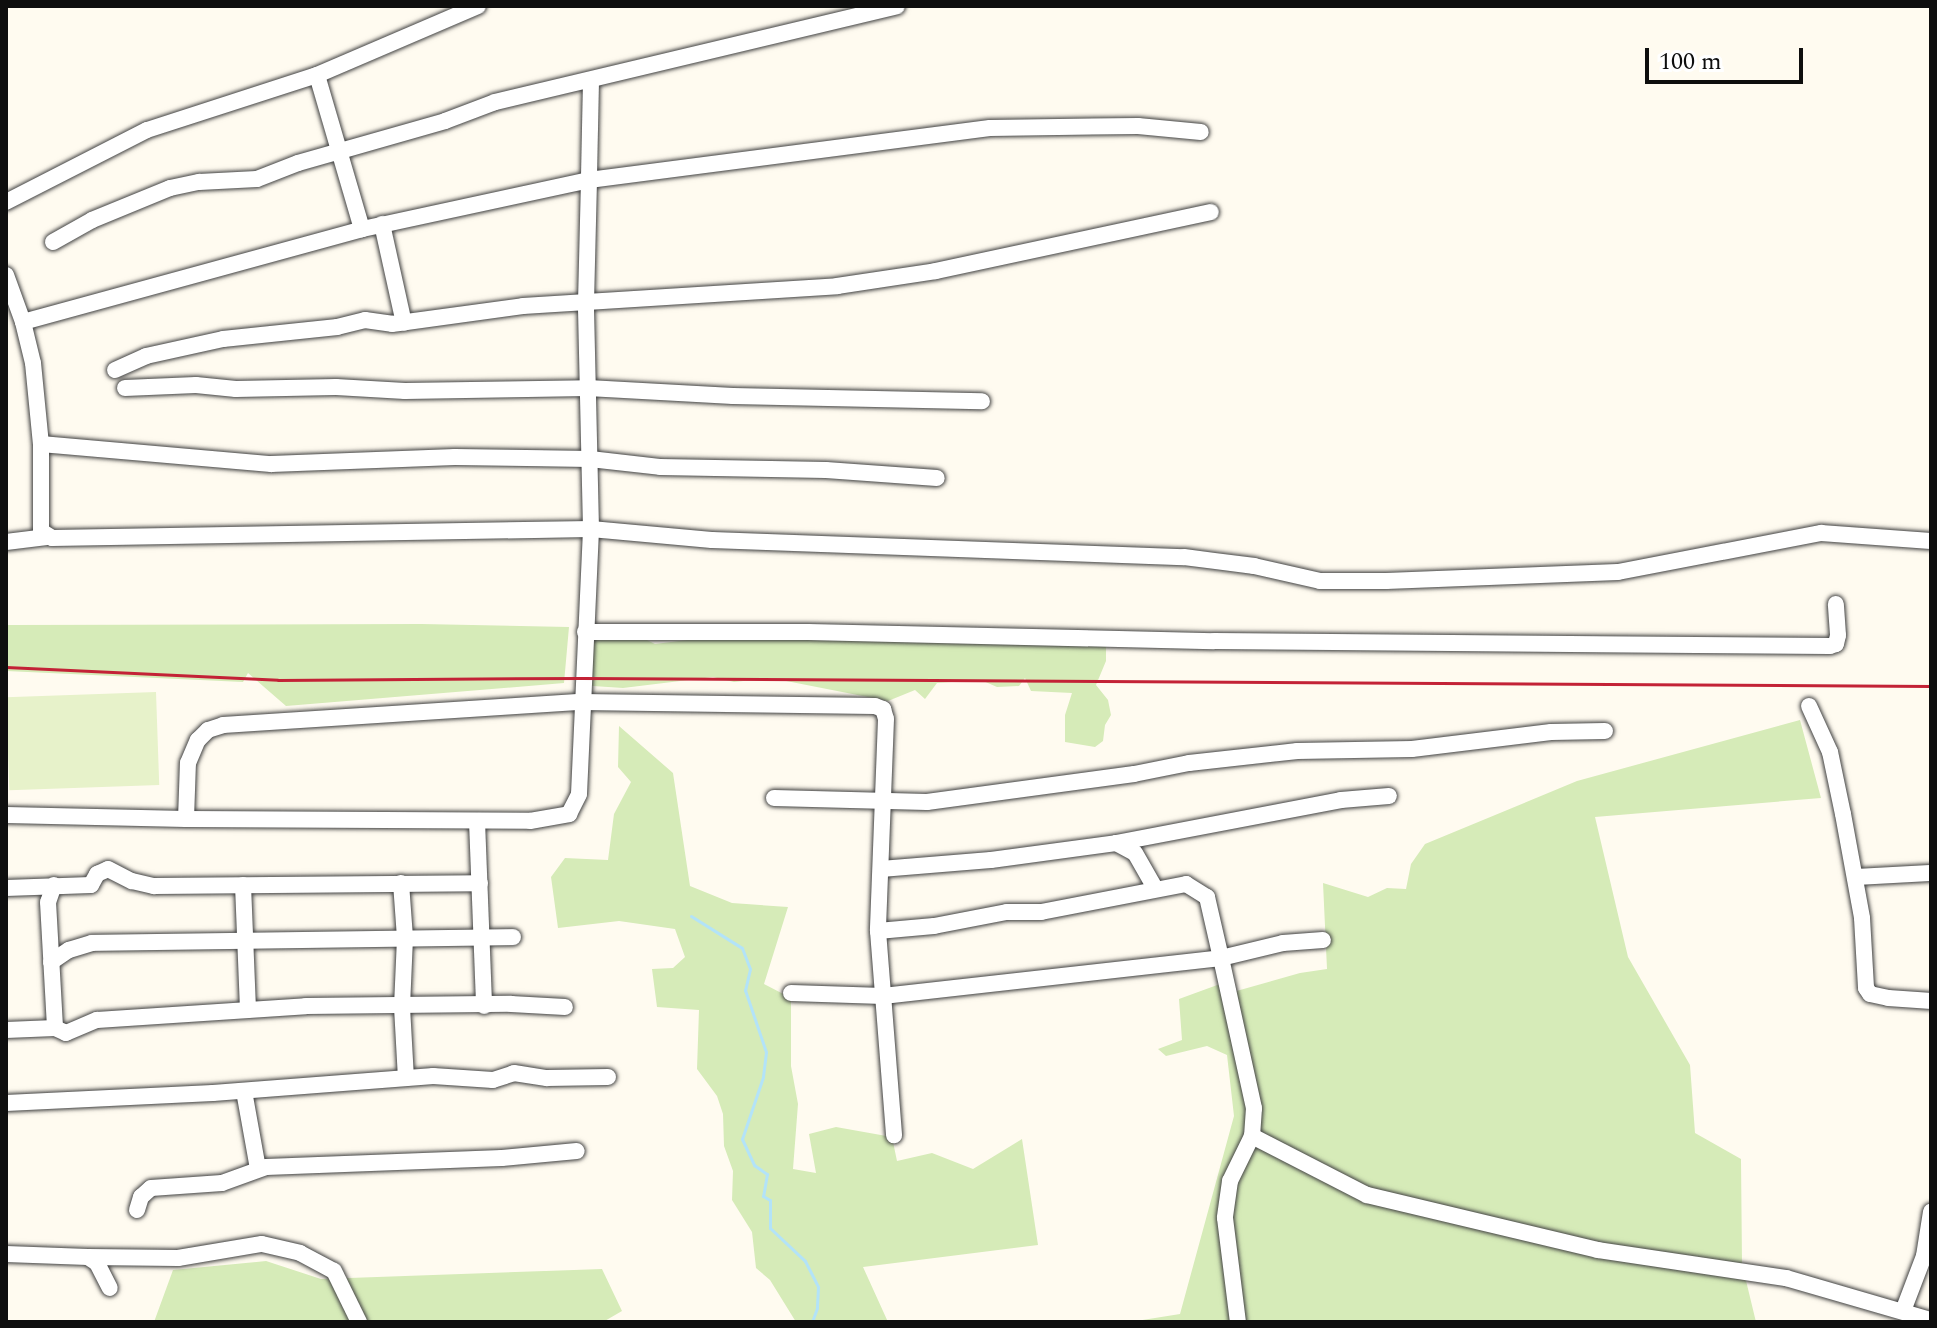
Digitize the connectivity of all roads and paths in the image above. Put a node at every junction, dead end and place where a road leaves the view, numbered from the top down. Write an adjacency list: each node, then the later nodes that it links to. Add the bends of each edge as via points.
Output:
1 (476, 6): 3 (street)
2 (899, 7): 4 (street)
3 (317, 75): 6 (street); 8 (street, via 147,130)
4 (591, 81): 6 (street, via 495,102); 7 (street)
5 (1201, 132): 7 (street, via 1138,126 990,128)
6 (339, 152): 11 (street); 12 (street, via 257,179 170,188)
7 (589, 180): 10 (street); 14 (street)
8 (6, 202)
9 (1211, 212): 14 (street, via 851,284)
10 (382, 224): 11 (street); 16 (street)
11 (362, 229): 15 (street)
12 (53, 242)
13 (6, 275): 15 (street)
14 (586, 303): 16 (street); 19 (street)
15 (23, 322): 21 (street)
16 (404, 323): 17 (street, via 365,320 223,339 146,356)
17 (115, 370)
18 (125, 388): 19 (street)
19 (588, 388): 20 (street); 22 (street)
20 (982, 401)
21 (41, 444): 22 (street, via 271,464 455,457); 25 (street, via 41,531)
22 (590, 459): 23 (street, via 660,467); 24 (street)
23 (937, 478)
24 (591, 529): 25 (street); 26 (street, via 712,540 1170,556 1245,564 1320,581 1618,572 1836,532); 29 (street)
25 (47, 537): 27 (street)
26 (1931, 541)
27 (6, 542)
28 (1836, 604): 29 (street, via 1838,635 1830,646)
29 (585, 632): 30 (street)
30 (581, 702): 35 (street, via 875,706 883,709 886,719); 37 (street, via 223,725 198,740 188,763); 38 (street, via 579,794 569,814 530,821)
31 (1809, 706): 42 (street, via 1830,752)
32 (1605, 731): 35 (street, via 1551,732 1412,749 1292,752 927,802)
33 (1389, 796): 39 (street, via 1341,800)
34 (774, 798): 35 (street)
35 (883, 803): 40 (street)
36 (6, 815): 37 (street)
37 (186, 819): 38 (street)
38 (477, 821): 44 (street)
39 (1116, 843): 40 (street); 48 (street, via 1135,853)
40 (881, 869): 49 (street)
41 (1931, 873): 42 (street)
42 (1855, 877): 59 (street, via 1868,991)
43 (401, 883): 44 (street); 46 (street); 52 (street)
44 (480, 883): 50 (street)
45 (54, 885): 46 (street, via 91,885 97,874 110,869 154,886); 47 (street); 56 (street, via 48,902)
46 (243, 885): 54 (street)
47 (6, 888)
48 (1155, 888): 49 (street, via 1041,912); 55 (street, via 1186,884 1204,892)
49 (878, 931): 58 (street)
50 (481, 937): 51 (street); 52 (street); 60 (street)
51 (513, 937)
52 (405, 938): 54 (street); 61 (street)
53 (1323, 940): 55 (street)
54 (244, 941): 56 (street, via 92,943); 63 (street)
55 (1221, 958): 58 (street); 71 (street, via 1254,1108)
56 (51, 962): 64 (street)
57 (791, 993): 58 (street)
58 (883, 996): 70 (street)
59 (1931, 1001)
60 (484, 1006): 61 (street); 62 (street)
61 (402, 1007): 63 (street); 67 (street)
62 (565, 1007)
63 (248, 1010): 64 (street, via 97,1020 66,1033)
64 (55, 1028): 65 (street)
65 (6, 1030)
66 (608, 1077): 67 (street, via 514,1073 493,1080)
67 (406, 1078): 68 (street)
68 (244, 1091): 69 (street); 73 (street)
69 (6, 1103)
70 (894, 1135)
71 (1252, 1136): 79 (street, via 1367,1195 1598,1250 1786,1278); 82 (street, via 1230,1181 1225,1218)
72 (577, 1151): 73 (street)
73 (258, 1169): 74 (street, via 222,1183 151,1188)
74 (137, 1210)
75 (1931, 1212): 79 (street, via 1924,1256)
76 (6, 1254): 77 (street)
77 (88, 1257): 78 (street); 81 (street, via 178,1258 262,1244 300,1253 334,1271)
78 (110, 1288)
79 (1903, 1311): 80 (street)
80 (1931, 1320)
81 (359, 1322)
82 (1238, 1322)

